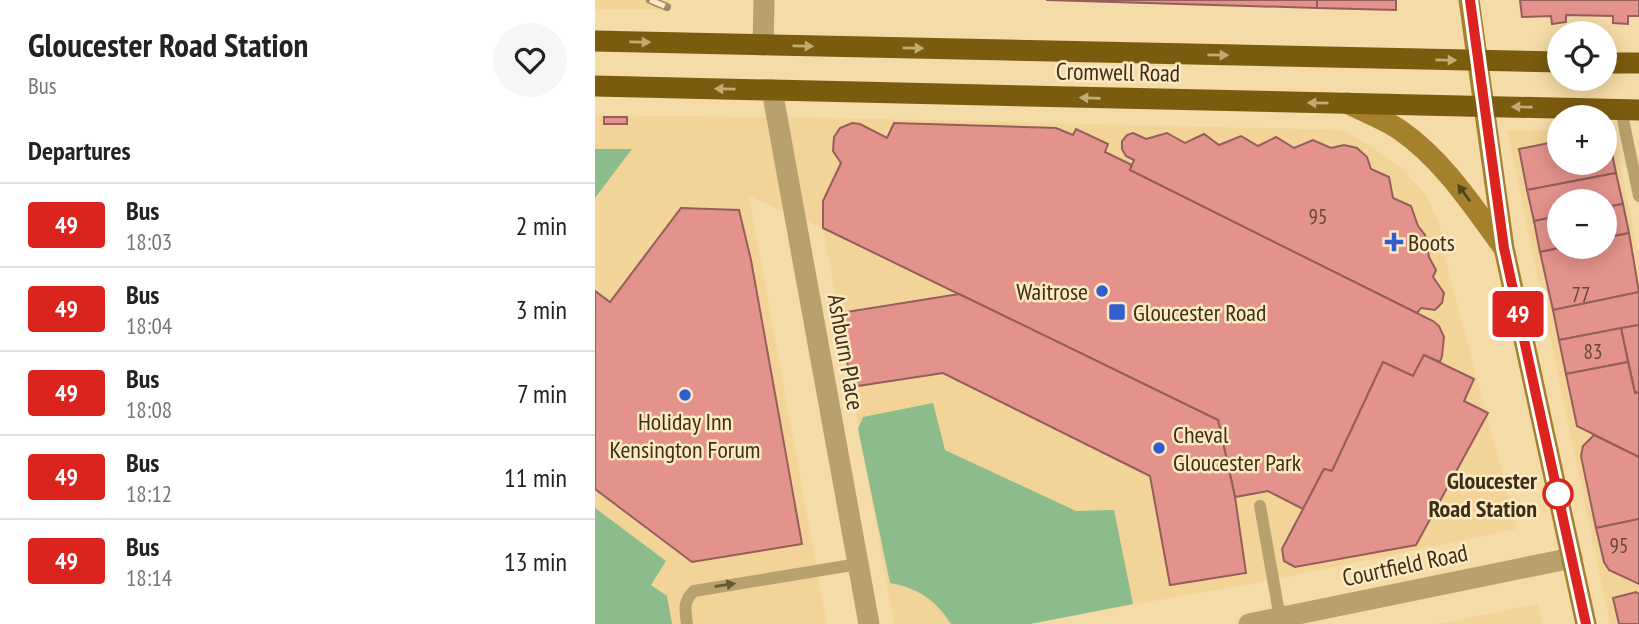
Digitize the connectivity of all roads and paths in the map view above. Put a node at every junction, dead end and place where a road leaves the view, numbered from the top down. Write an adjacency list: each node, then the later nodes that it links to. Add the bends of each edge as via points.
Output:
1 (764, 0): 4 (street)
2 (1469, 0): 5 (street)
3 (595, 41): 4 (highway, Cromwell Road, one-way to 4)
4 (763, 45): 5 (highway, Cromwell Road, one-way to 5)
5 (1477, 60): 6 (highway, Cromwell Road); 12 (street)
6 (1547, 62)
7 (1617, 63): 8 (highway)
8 (1639, 63)
9 (595, 86): 10 (highway, Cromwell Road, one-way to 9)
10 (772, 90): 11 (highway, Cromwell Road, one-way to 10); 18 (street, Ashburn Place)
11 (1347, 103): 12 (highway, Cromwell Road); 15 (street, one-way to 11, via 1454,180 1420,146 1399,129)
12 (1483, 106): 13 (highway, Cromwell Road, one-way to 12); 15 (street)
13 (1630, 110): 14 (lane)
14 (1639, 195)
15 (1504, 248): 17 (street)
16 (1260, 506): 19 (lane)
17 (1572, 558): 19 (street, Courtfield Road); 23 (street)
18 (858, 564): 20 (lane, one-way to 18, via 684,608 694,591); 21 (street, Ashburn Place)
19 (1280, 618): 22 (street, Courtfield Road)
20 (687, 624)
21 (869, 624)
22 (1249, 624)
23 (1586, 624)

